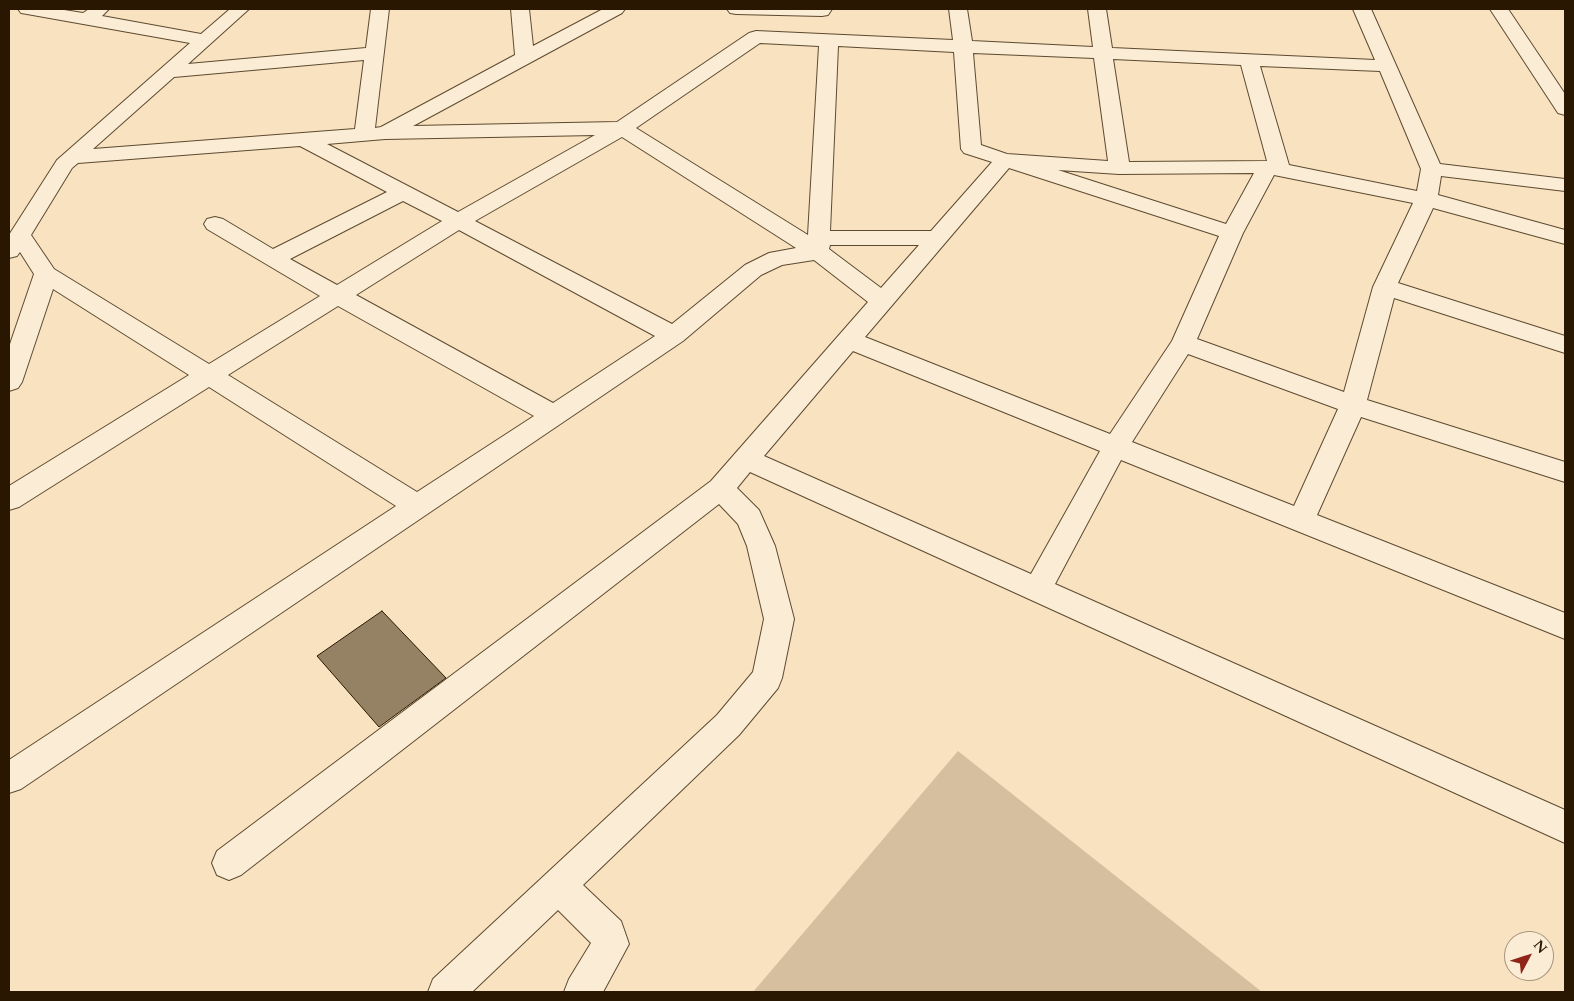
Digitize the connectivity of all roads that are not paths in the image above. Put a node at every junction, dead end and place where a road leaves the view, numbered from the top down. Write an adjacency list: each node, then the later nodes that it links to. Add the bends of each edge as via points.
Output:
1 (27, 9): 13 (street)
2 (240, 9): 15 (street)
3 (380, 9): 18 (street)
4 (520, 9): 20 (street)
5 (616, 9): 20 (street)
6 (736, 9): 7 (street)
7 (744, 9): 8 (street); 14 (street)
8 (823, 9)
9 (958, 9): 17 (street)
10 (1097, 9): 19 (street)
11 (1362, 9): 22 (street)
12 (1499, 9): 24 (street)
13 (93, 14): 15 (street)
14 (756, 37): 16 (street); 25 (street)
15 (204, 40): 23 (street)
16 (829, 41): 17 (street); 43 (street)
17 (963, 47): 19 (street); 30 (street, via 971,149)
18 (374, 53): 23 (street); 27 (street)
19 (1103, 53): 21 (street); 31 (street)
20 (525, 57): 26 (street)
21 (1249, 60): 22 (street); 32 (street)
22 (1387, 66): 33 (street)
23 (168, 72): 29 (street)
24 (1565, 109)
25 (622, 128): 26 (street); 37 (street); 43 (street)
26 (385, 133): 27 (street)
27 (364, 134): 28 (street)
28 (303, 139): 29 (street); 35 (street)
29 (72, 157): 39 (street)
30 (1005, 160): 31 (street); 40 (street); 42 (street)
31 (1118, 168): 32 (street)
32 (1274, 168): 36 (street); 40 (street)
33 (1432, 169): 34 (street); 36 (street)
34 (1565, 186)
35 (404, 192): 37 (street); 44 (street)
36 (1426, 199): 41 (street); 46 (street)
37 (458, 221): 47 (street); 49 (street)
38 (215, 224): 44 (street)
39 (17, 232): 45 (street)
40 (1232, 233): 51 (street)
41 (1565, 237)
42 (938, 238): 43 (street); 48 (street)
43 (819, 245): 48 (street); 49 (street, via 777,258 753,270)
44 (272, 259): 47 (street)
45 (46, 274): 53 (street); 54 (street)
46 (1384, 287): 52 (street); 55 (street)
47 (339, 295): 53 (street); 56 (street)
48 (882, 301): 50 (street)
49 (674, 335): 56 (street)
50 (849, 340): 57 (street); 58 (street)
51 (1183, 343): 55 (street); 57 (street)
52 (1565, 345)
53 (208, 376): 61 (street); 62 (street)
54 (9, 382)
55 (1353, 405): 59 (street); 63 (street)
56 (552, 414): 62 (street)
57 (1115, 446): 63 (street); 64 (street)
58 (746, 459): 60 (street); 64 (street)
59 (1565, 472)
60 (721, 488): 68 (street); 69 (street, via 749,518 770,579 779,620 767,678 728,725)
61 (9, 499)
62 (416, 505): 66 (street)
63 (1301, 521): 65 (street)
64 (1037, 590): 67 (street)
65 (1565, 626)
66 (9, 778)
67 (1565, 827)
68 (229, 863)
69 (558, 885): 70 (street); 71 (street, via 608,934 611,944)
70 (446, 992)
71 (582, 992)

